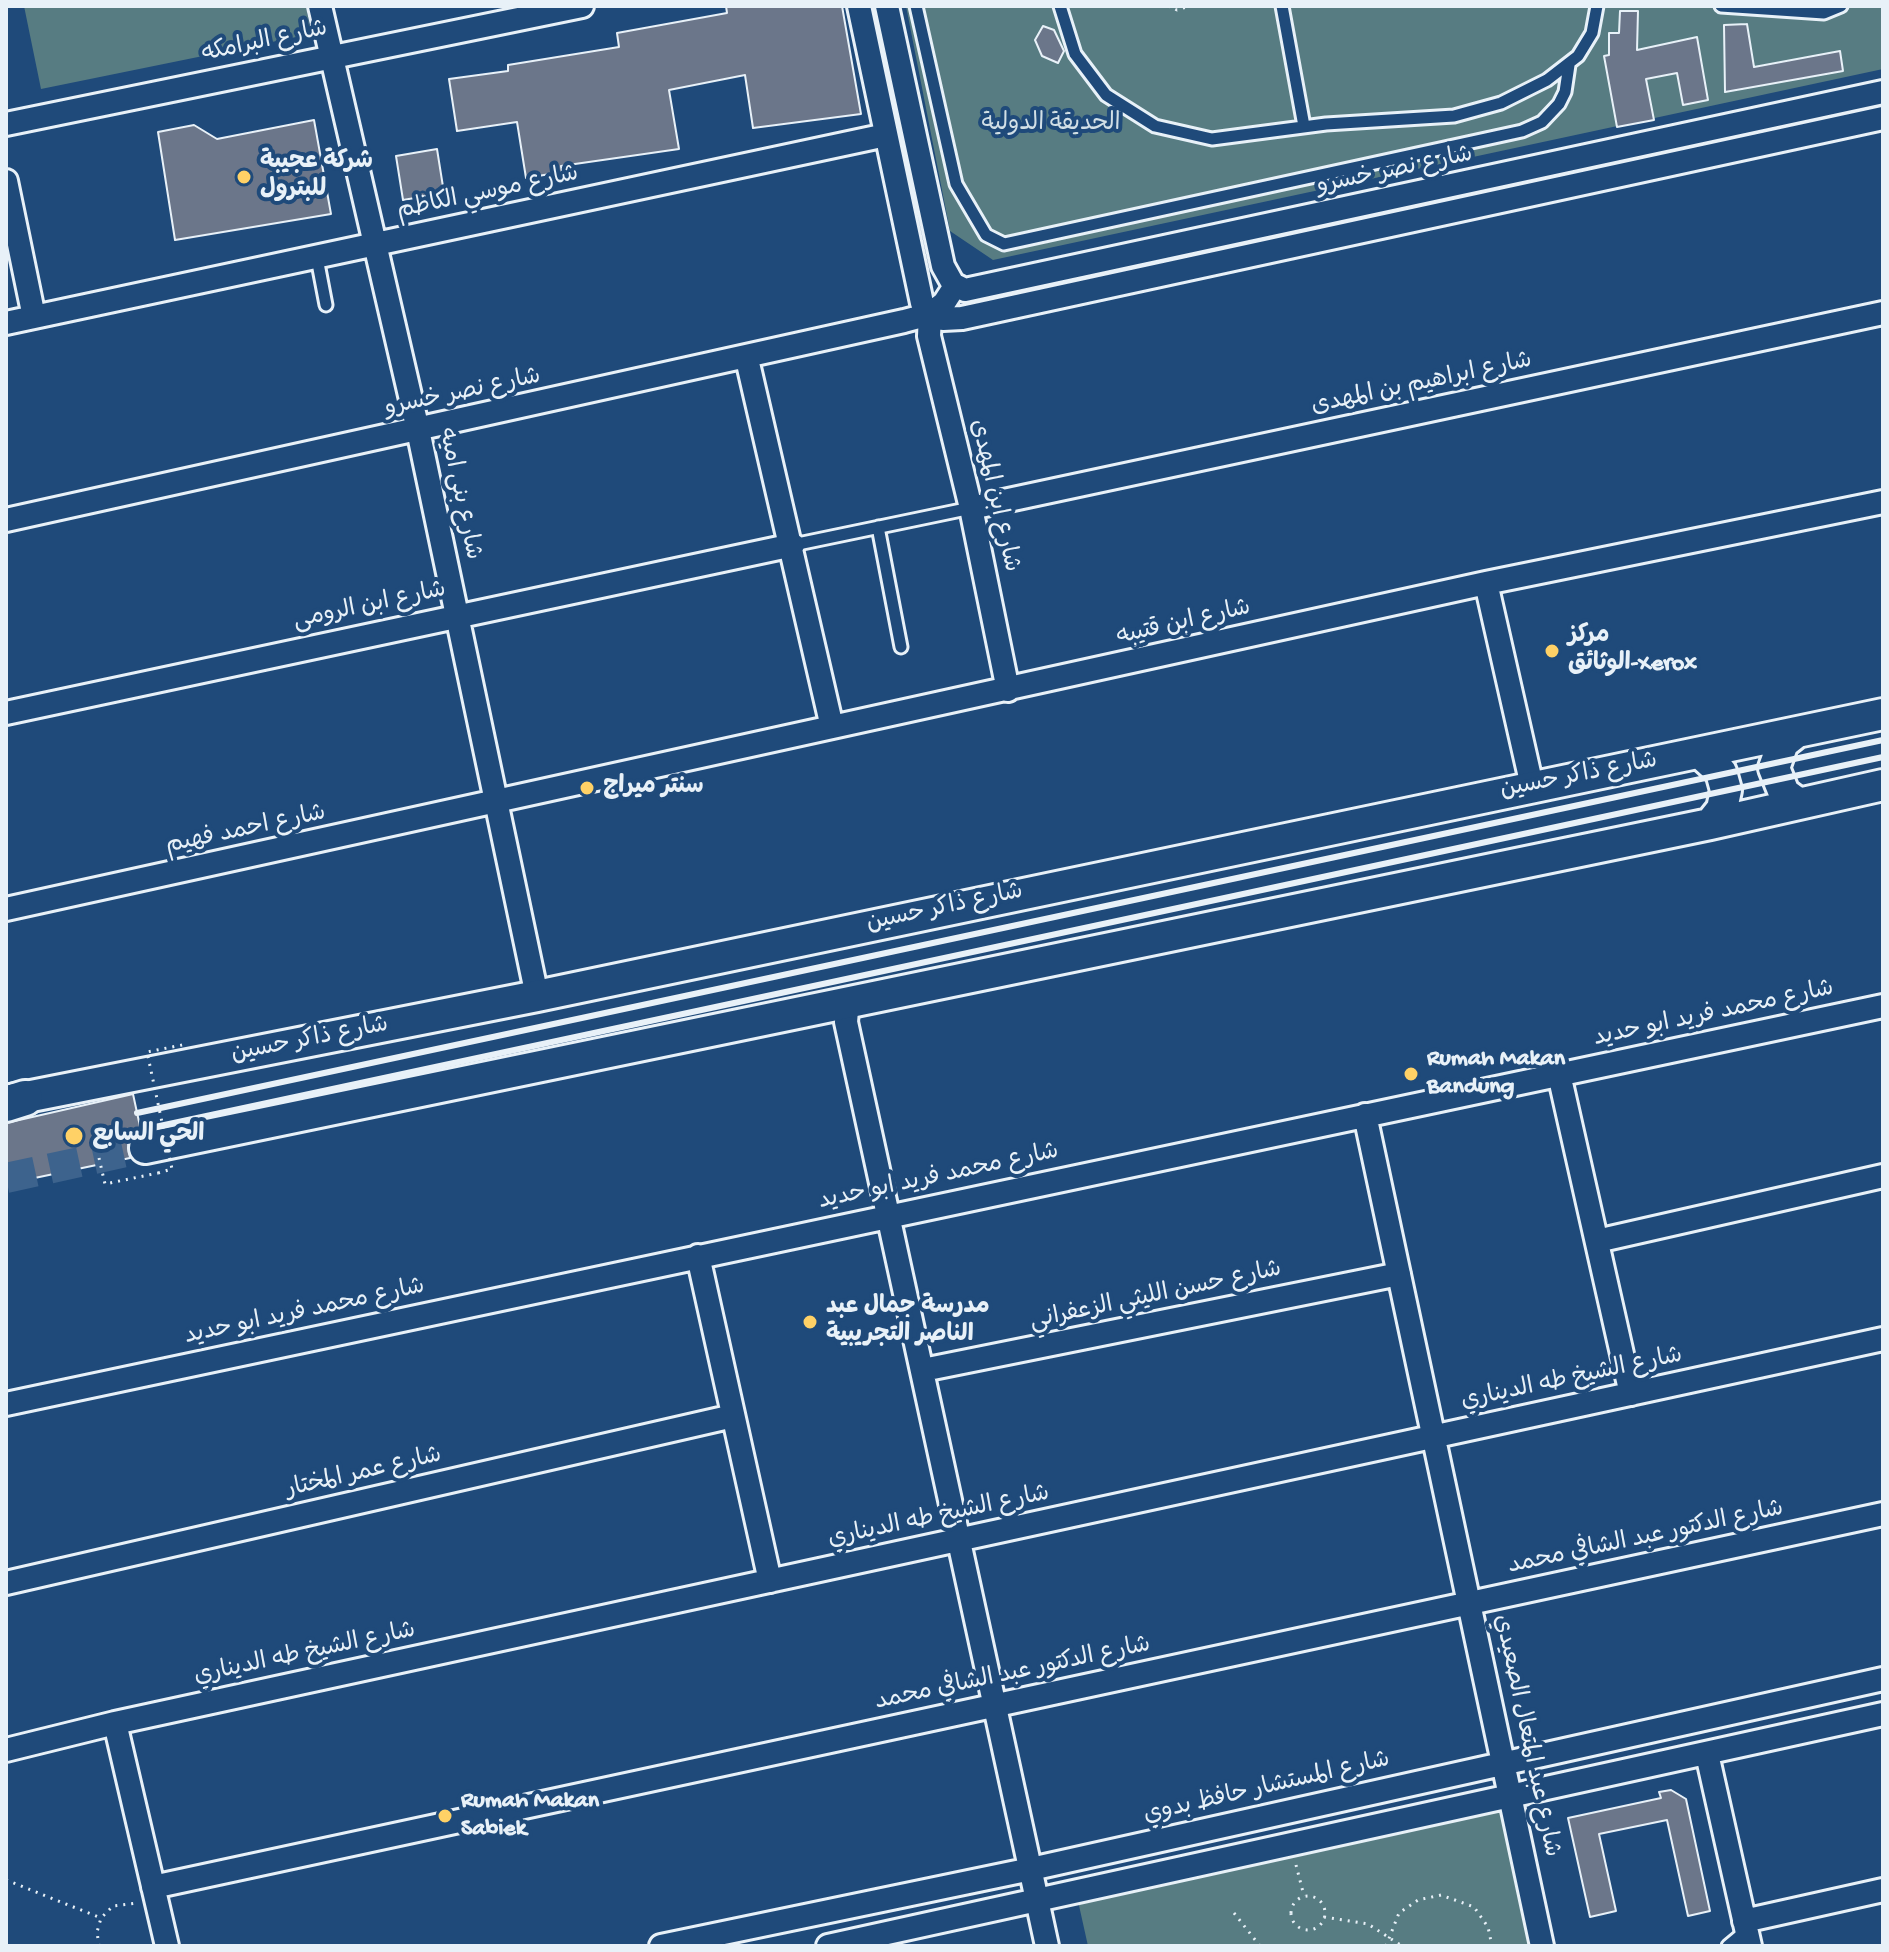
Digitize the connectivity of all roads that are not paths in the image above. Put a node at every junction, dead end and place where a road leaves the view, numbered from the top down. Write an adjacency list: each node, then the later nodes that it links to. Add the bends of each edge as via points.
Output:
1 (320, 6): 11 (street, شارع بنى اميه)
2 (582, 6): 11 (street, شارع البرامكه)
3 (859, 6): 17 (street, شارع ابن المهدى)
4 (887, 6): 21 (street, via 943,266)
5 (916, 6): 12 (lane, via 956,184 980,227 1004,244 1522,131 1542,122 1559,104)
6 (1060, 6): 16 (lane, via 1083,68 1106,95 1137,118 1173,133 1212,139)
7 (1282, 6): 16 (lane)
8 (1597, 6): 12 (lane, via 1592,33)
9 (1721, 6): 10 (lane, via 1824,13)
10 (1841, 6)
11 (329, 56): 15 (street, شارع البرامكه); 19 (street, شارع بنى اميه)
12 (1569, 65): 16 (lane, via 1524,93 1454,116)
13 (1883, 92): 21 (street, شارع نصر خسرو)
14 (1883, 118): 24 (street, شارع نصر خسرو)
15 (6, 124)
16 (1304, 126)
17 (886, 135): 19 (street, شارع موسي الكاظم); 27 (street, شارع ابن المهدى)
18 (6, 181): 25 (street)
19 (376, 245): 20 (street, شارع موسي الكاظم); 29 (street, شارع بنى اميه)
20 (317, 258): 22 (lane); 25 (street, شارع موسي الكاظم)
21 (965, 288): 24 (street); 27 (street, via 944,303)
22 (326, 305)
23 (1883, 313): 31 (street, شارع ابراهيم بن المهدى)
24 (978, 314): 27 (street, شارع نصر خسرو)
25 (34, 317): 26 (street, شارع موسي الكاظم)
26 (6, 323)
27 (930, 325): 28 (street, شارع نصر خسرو, via 904,321); 31 (street, شارع ابن المهدى)
28 (747, 359): 29 (street, شارع نصر خسرو); 34 (street)
29 (418, 430): 32 (street, شارع نصر خسرو); 36 (street, شارع بنى اميه)
30 (1883, 502): 35 (street, شارع ابن قتيبه)
31 (971, 508): 33 (lane); 38 (street, شارع ابن المهدى)
32 (6, 520)
33 (878, 527): 34 (lane); 37 (lane)
34 (793, 545): 36 (street, شارع ابن الرومى); 41 (street)
35 (1486, 583): 38 (street, شارع ابن قتيبه); 45 (street)
36 (457, 614): 39 (street, شارع ابن الرومى); 46 (street, شارع بنى اميه)
37 (901, 647)
38 (1008, 690): 41 (street, شارع ابن قتيبه)
39 (6, 713)
40 (1883, 714): 42 (main road, شارع ذاكر حسين)
41 (832, 727): 46 (street, شارع ابن قتيبه)
42 (1797, 732): 43 (main road, شارع ذاكر حسين); 47 (main road, via 1778,751 1774,768 1784,793)
43 (1700, 753): 45 (main road, شارع ذاكر حسين); 48 (main road, via 1721,772 1726,790 1722,809)
44 (1883, 785): 47 (main road)
45 (1532, 786): 50 (main road, شارع ذاكر حسين)
46 (497, 803): 49 (street, شارع احمد فهيم); 50 (street, شارع بنى اميه)
47 (1799, 804): 48 (main road)
48 (1710, 824): 51 (main road)
49 (6, 909)
50 (537, 996): 54 (main road, شارع ذاكر حسين)
51 (854, 1000): 56 (main road); 58 (street, via 846,1022)
52 (1883, 1006): 53 (street, شارع محمد فريد ابو حديد)
53 (1559, 1074): 55 (street, شارع محمد فريد ابو حديد); 59 (street)
54 (12, 1101)
55 (1365, 1115): 58 (street, شارع محمد فريد ابو حديد); 61 (street, شارع عبد المتعال الصعيدي)
56 (145, 1148)
57 (1883, 1176): 59 (street)
58 (890, 1215): 60 (street, شارع محمد فريد ابو حديد); 63 (street)
59 (1597, 1241): 64 (street)
60 (698, 1256): 65 (street, شارع محمد فريد ابو حديد); 66 (street)
61 (1399, 1274): 63 (street, شارع حسن الليثي الزعفراني); 67 (street, شارع عبد المتعال الصعيدي)
62 (1883, 1339): 64 (street, شارع الشيخ طه الديناري)
63 (923, 1370): 69 (street)
64 (1631, 1394): 67 (street, شارع الشيخ طه الديناري)
65 (6, 1404)
66 (733, 1416): 70 (street); 71 (street, شارع عمر المختار)
67 (1434, 1436): 69 (street, شارع الشيخ طه الديناري); 72 (street, شارع عبد المتعال الصعيدي)
68 (1883, 1514): 72 (street, شارع الدكتور عبد الشافي محمد)
69 (960, 1540): 70 (street, شارع الشيخ طه الديناري); 74 (street)
70 (770, 1581): 76 (street, شارع الشيخ طه الديناري)
71 (6, 1583)
72 (1470, 1603): 74 (street, شارع الدكتور عبد الشافي محمد); 79 (street, شارع عبد المتعال الصعيدي)
73 (1883, 1679): 79 (street, شارع المستشار حافظ بدوي)
74 (995, 1705): 81 (street); 82 (street, شارع الدكتور عبد الشافي محمد)
75 (1883, 1714): 78 (street)
76 (115, 1723): 77 (street, شارع الشيخ طه الديناري); 82 (street)
77 (6, 1750)
78 (1707, 1754): 80 (street); 86 (street)
79 (1504, 1763): 80 (street, شارع عبد المتعال الصعيدي); 81 (street, شارع المستشار حافظ بدوي)
80 (1511, 1797): 84 (street); 91 (street, شارع عبد المتعال الصعيدي)
81 (1031, 1869): 84 (street); 85 (street, شارع المستشار حافظ بدوي)
82 (153, 1887): 88 (street)
83 (1883, 1890): 86 (street)
84 (1037, 1900): 87 (street); 90 (street)
85 (842, 1908): 87 (street); 89 (street, شارع المستشار حافظ بدوي)
86 (1747, 1932): 92 (lane)
87 (843, 1945)
88 (167, 1946)
89 (661, 1946)
90 (1047, 1946)
91 (1542, 1946)
92 (1728, 1946)

